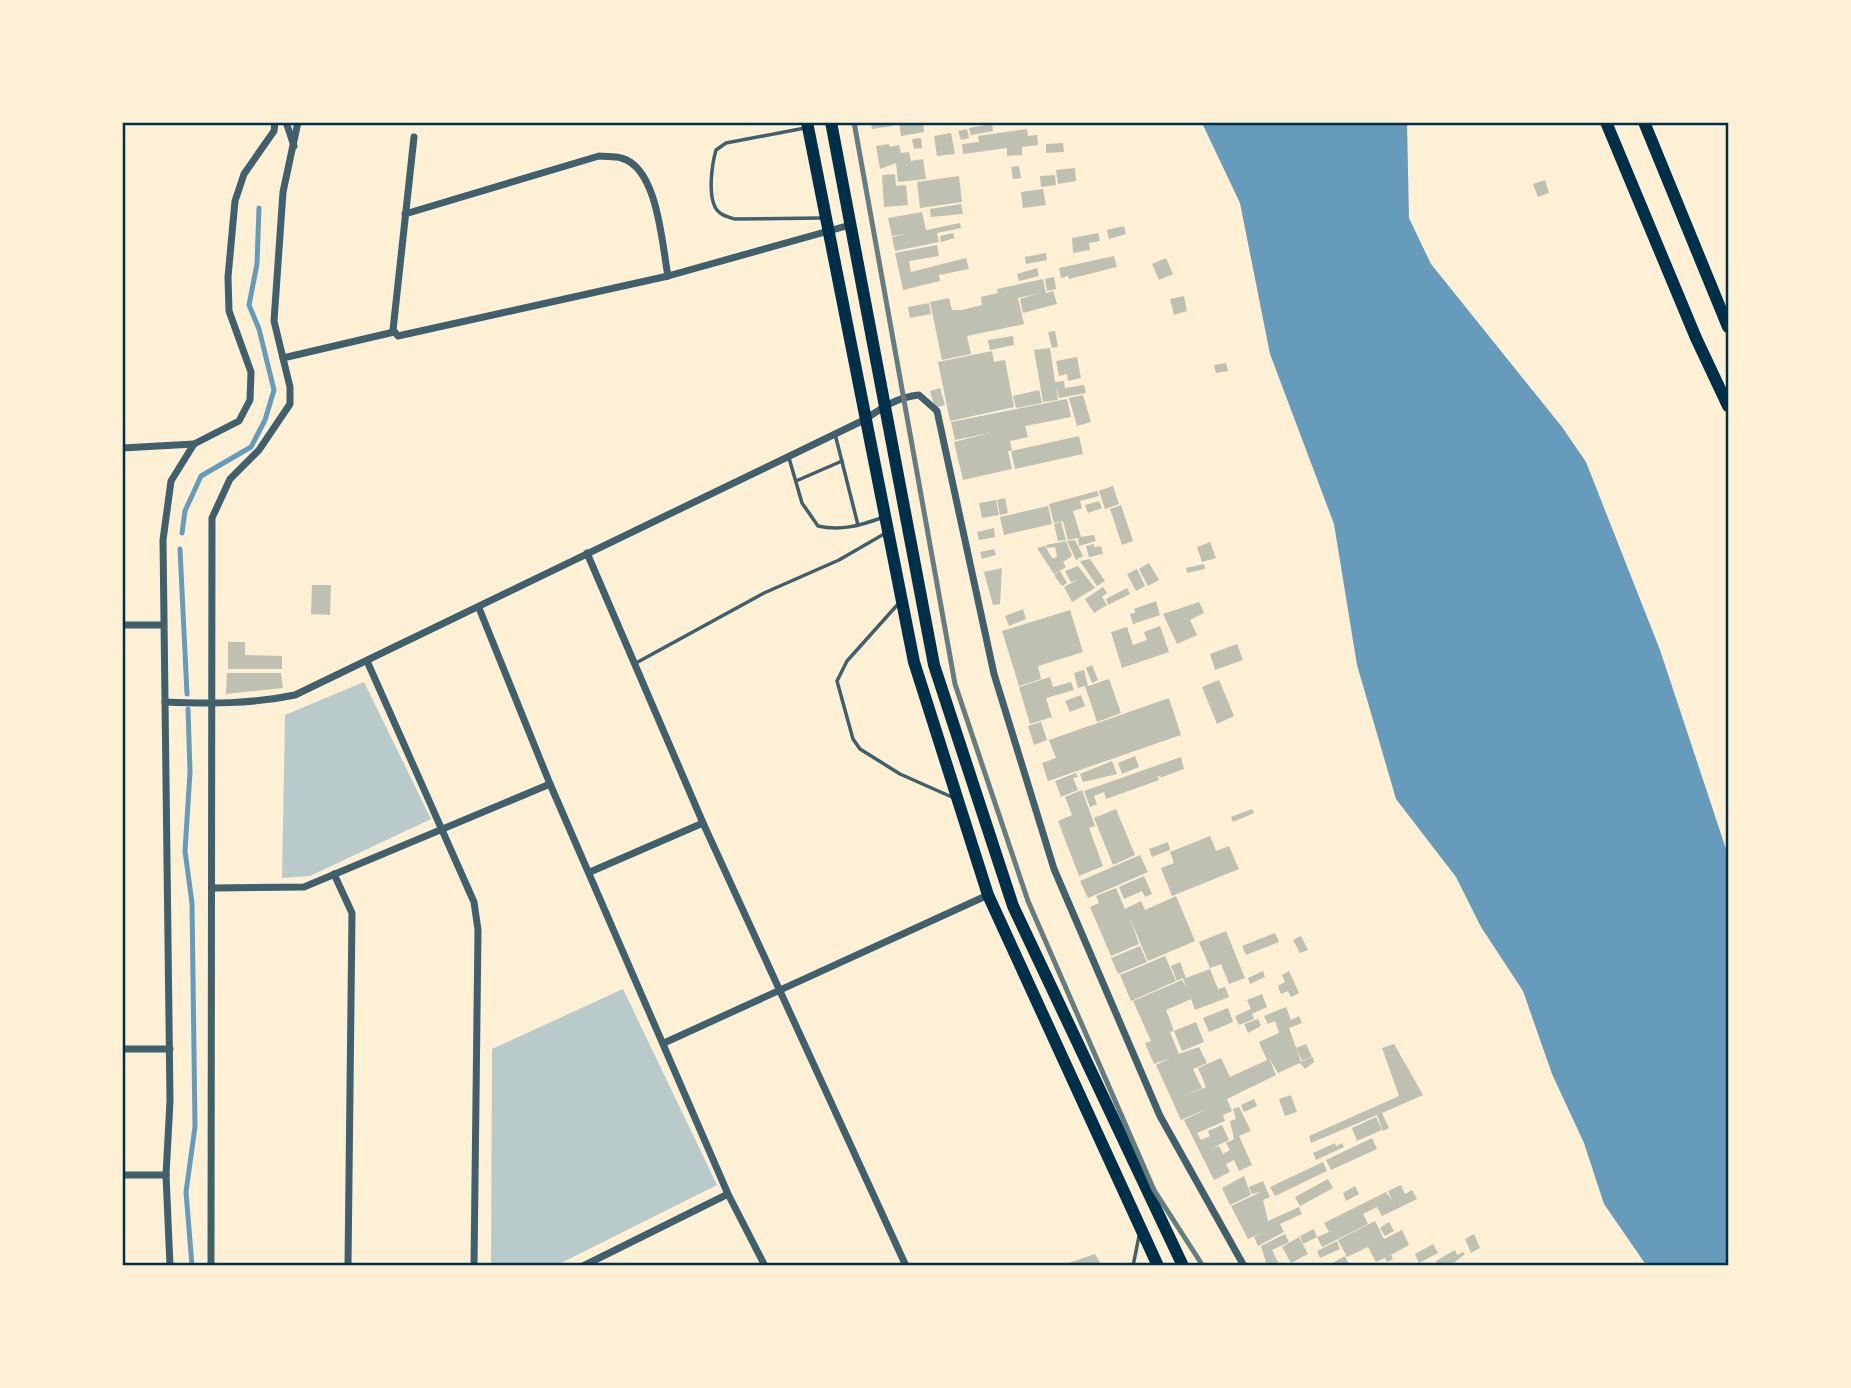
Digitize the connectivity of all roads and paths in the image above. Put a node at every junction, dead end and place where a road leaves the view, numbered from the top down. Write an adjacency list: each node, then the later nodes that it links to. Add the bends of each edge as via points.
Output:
1 (275, 122): 21 (street, via 274,131 244,174 235,201 228,276 229,311 251,372 250,400 239,421)
2 (286, 122): 9 (street)
3 (298, 122): 9 (street)
4 (831, 122): 12 (highway)
5 (1606, 122): 18 (highway)
6 (1644, 122): 14 (highway)
7 (807, 125): 11 (highway); 11 (lane, via 726,143 716,150 712,165 715,207 735,219)
8 (414, 136): 10 (street)
9 (294, 146): 16 (street, via 283,192 274,321)
10 (405, 214): 13 (street, via 599,156 623,158 640,169 652,190); 15 (street)
11 (826, 225): 12 (street); 13 (street); 19 (highway)
12 (850, 225): 17 (highway)
13 (668, 276): 15 (street, via 402,337)
14 (1728, 327)
15 (394, 332): 16 (street)
16 (283, 358): 38 (street, via 290,404 259,450 230,479 212,518)
17 (885, 406): 19 (street); 30 (highway); 67 (street, via 919,395 937,411 995,674 1054,869 1160,1116)
18 (1728, 406)
19 (864, 420): 20 (street); 26 (highway)
20 (834, 432): 23 (street); 24 (lane)
21 (194, 444): 22 (street); 34 (street, via 171,481 163,540)
22 (122, 448)
23 (789, 456): 25 (lane); 29 (street)
24 (842, 461): 25 (lane); 27 (lane)
25 (796, 481): 27 (lane, via 808,516 818,526)
26 (884, 517): 27 (lane); 28 (highway)
27 (858, 526)
28 (887, 532): 31 (highway); 36 (lane)
29 (587, 552): 32 (street); 36 (street)
30 (920, 594): 31 (lane); 43 (highway, via 934,665)
31 (901, 601): 40 (highway, via 914,662); 40 (lane, via 847,661 837,681 853,739 868,757)
32 (479, 608): 35 (street); 39 (street)
33 (122, 625): 34 (street)
34 (162, 625): 37 (street)
35 (367, 661): 38 (street, via 295,695); 42 (street)
36 (634, 663): 41 (street)
37 (165, 702): 38 (street); 52 (street)
38 (212, 705): 47 (street)
39 (550, 784): 42 (street); 44 (street)
40 (958, 799): 46 (highway)
41 (703, 823): 44 (street); 49 (street)
42 (441, 830): 45 (street); 60 (street, via 474,902 478,930)
43 (1000, 866): 46 (highway); 66 (highway, via 1013,906)
44 (590, 872): 50 (street)
45 (334, 874): 47 (street, via 304,887); 59 (street, via 352,913)
46 (982, 875): 48 (highway)
47 (213, 888): 58 (street)
48 (988, 895): 49 (street); 56 (highway)
49 (781, 989): 50 (street); 63 (street)
50 (664, 1043): 55 (street)
51 (122, 1049): 52 (street)
52 (170, 1049): 54 (street)
53 (122, 1175): 54 (street)
54 (166, 1175): 57 (street)
55 (728, 1194): 61 (street); 62 (street)
56 (1140, 1230): 64 (lane); 65 (highway)
57 (170, 1265)
58 (211, 1265)
59 (348, 1265)
60 (474, 1265)
61 (583, 1265)
62 (765, 1265)
63 (906, 1265)
64 (1133, 1265)
65 (1158, 1265)
66 (1182, 1265)
67 (1244, 1265)

